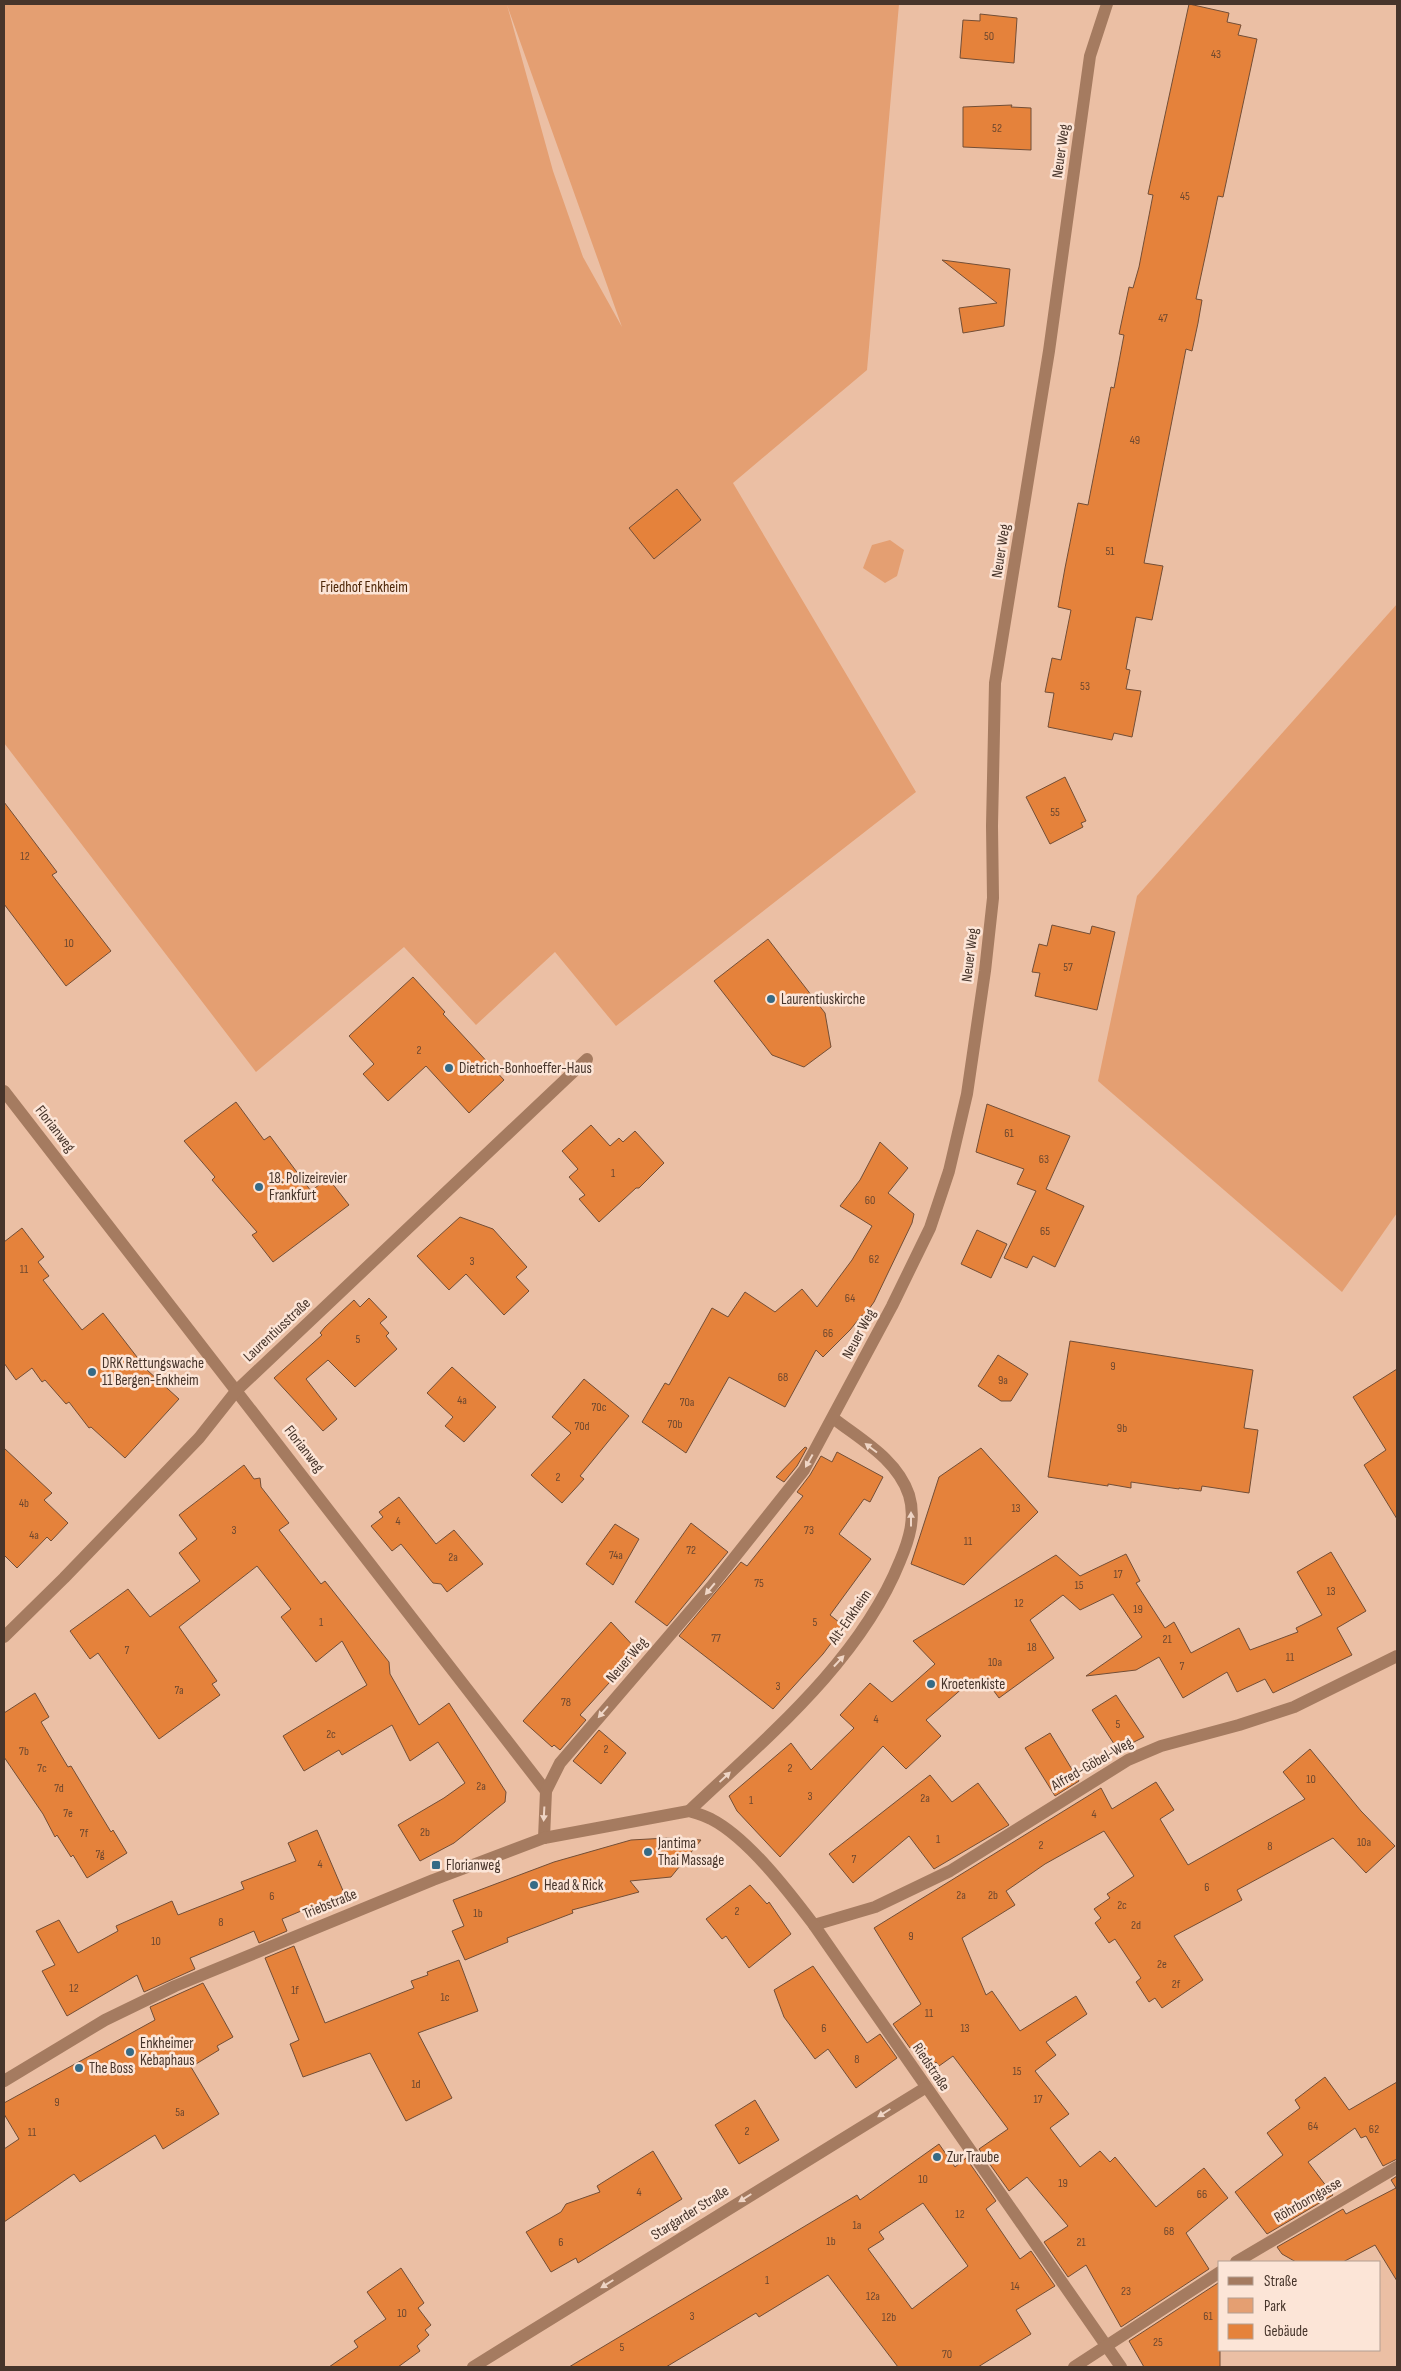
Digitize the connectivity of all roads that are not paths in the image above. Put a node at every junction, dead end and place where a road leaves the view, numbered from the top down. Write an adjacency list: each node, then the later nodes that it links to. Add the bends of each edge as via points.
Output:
1 (1107, 4): 5 (street, Neuer Weg, via 1090,56 1049,351 995,683 993,898 967,1094 949,1171 930,1228)
2 (587, 1059): 4 (street, Laurentiusstraße)
3 (4, 1091): 4 (street, Florianweg)
4 (237, 1390): 6 (street, Laurentiusstraße, via 199,1438); 8 (street, Florianweg)
5 (833, 1418): 8 (street, Neuer Weg, one-way to 8, via 804,1470 712,1587 560,1763); 9 (street, Alt-Enkheim, one-way to 5, via 771,1734 853,1645 889,1590 902,1556 912,1518 904,1483 887,1460)
6 (4, 1637)
7 (1397, 1656): 11 (street, Alfred-Göbel-Weg, via 1294,1707 1161,1746 1128,1760 950,1871 875,1907)
8 (546, 1791): 10 (street, one-way to 10)
9 (689, 1810): 10 (street, Triebstraße); 11 (street, Riedstraße, via 712,1819 737,1838 779,1880)
10 (544, 1838): 12 (street, Triebstraße, via 175,1986 105,2020)
11 (814, 1925): 13 (street, Riedstraße)
12 (4, 2081)
13 (925, 2088): 17 (street, Riedstraße); 18 (street, Stargarder Straße, one-way to 18)
14 (1397, 2167): 15 (street, Röhrborngasse)
15 (1238, 2261)
16 (1218, 2273): 17 (street)
17 (1106, 2345): 19 (street); 20 (street, Riedstraße)
18 (473, 2367)
19 (1074, 2367)
20 (1121, 2367)

